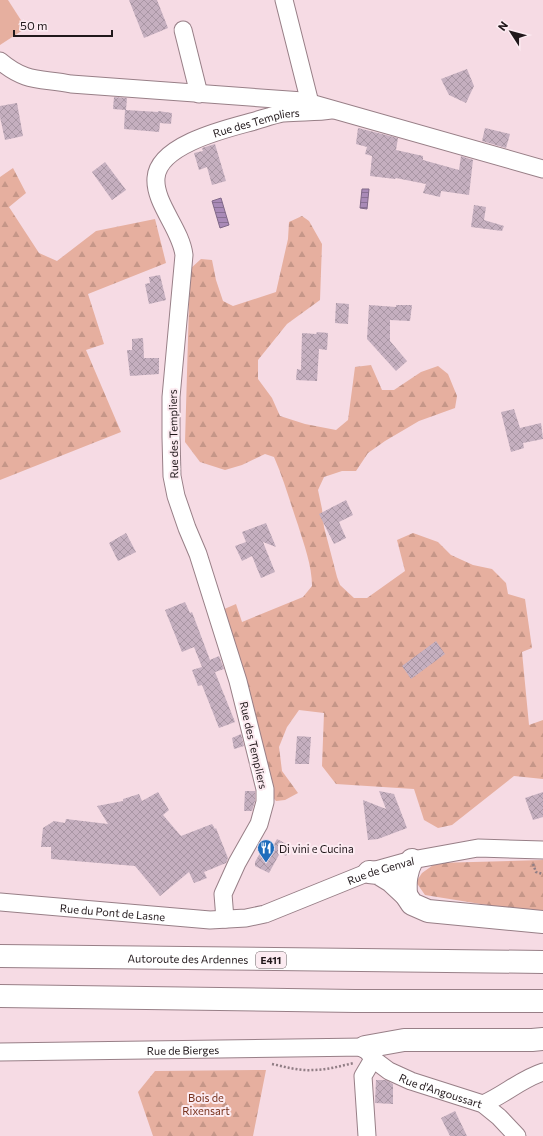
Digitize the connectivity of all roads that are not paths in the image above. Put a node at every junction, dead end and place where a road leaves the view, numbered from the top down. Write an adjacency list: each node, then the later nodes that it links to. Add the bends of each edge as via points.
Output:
1 (284, 0): 5 (street)
2 (183, 30): 4 (street)
3 (6, 66): 4 (street, Rue des Templiers, via 20,75 36,80)
4 (198, 94): 5 (street, Rue des Templiers)
5 (310, 103): 6 (street, Rue des Templiers)
6 (332, 110): 7 (street, Rue des Templiers); 13 (street, Rue des Templiers, via 282,114 199,138 168,156 160,166 156,179 159,196 183,246 184,255 171,397 172,476 176,496 198,554 238,681 265,789 265,802 259,824 223,894)
7 (543, 169)
8 (543, 850): 9 (street, Rue de Genval, via 478,848)
9 (412, 860): 10 (street, Rue de Genval); 11 (highway, via 405,880)
10 (370, 872): 11 (highway, via 378,873 391,881); 13 (street, Rue de Genval, via 266,914)
11 (406, 895): 14 (highway, via 412,904 428,911)
12 (0, 902): 13 (street, Rue du Pont de Lasne, via 210,920)
13 (225, 919)
14 (543, 922)
15 (0, 956): 16 (highway, Autoroute des Ardennes / E411)
16 (543, 962)
17 (0, 996): 18 (highway)
18 (543, 1002)
19 (543, 1039): 21 (highway, via 404,1040)
20 (0, 1052): 21 (street, Rue de Bierges)
21 (369, 1053): 23 (street, Rue d'Angoussart, via 389,1071 411,1081); 24 (street, via 363,1076)
22 (543, 1072): 23 (street, via 532,1075)
23 (483, 1104): 25 (street, Rue d'Angoussart)
24 (367, 1136)
25 (517, 1136)

